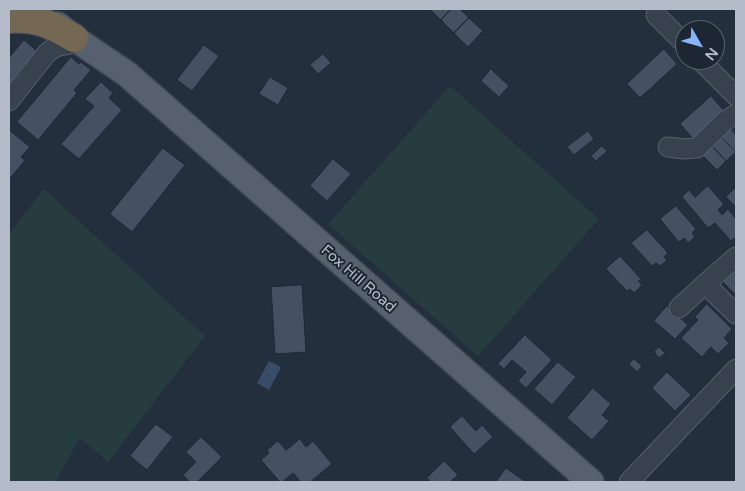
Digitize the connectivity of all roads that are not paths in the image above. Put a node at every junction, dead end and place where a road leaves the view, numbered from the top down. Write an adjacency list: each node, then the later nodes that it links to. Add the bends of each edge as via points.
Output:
1 (38, 9): 6 (main road, Fox Hill Road)
2 (66, 9): 8 (main road, Fox Hill Road)
3 (656, 15): 5 (street)
4 (9, 19): 6 (highway, via 51,24)
5 (675, 34)
6 (77, 40): 8 (main road, Fox Hill Road); 10 (street, via 47,53)
7 (710, 70): 9 (street)
8 (126, 74): 18 (main road, Fox Hill Road)
9 (736, 96)
10 (9, 101)
11 (736, 114): 12 (street, via 697,148)
12 (668, 147)
13 (736, 257): 14 (street)
14 (706, 284): 15 (street); 16 (street)
15 (679, 308)
16 (736, 314)
17 (736, 369): 19 (street)
18 (582, 479)
19 (629, 482)

